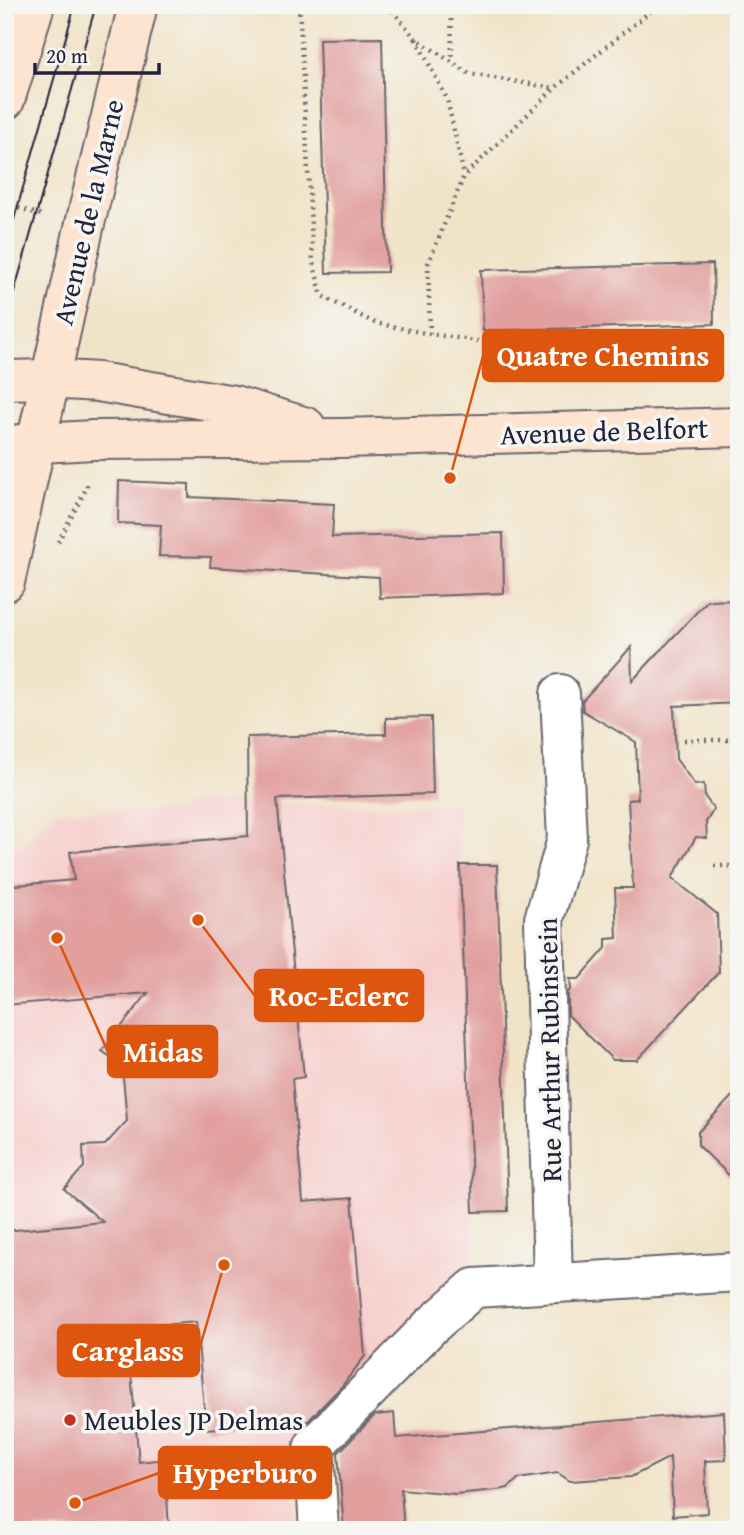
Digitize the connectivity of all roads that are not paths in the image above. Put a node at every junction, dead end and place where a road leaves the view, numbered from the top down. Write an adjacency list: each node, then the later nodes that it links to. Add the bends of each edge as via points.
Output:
1 (35, 5): 3 (main road)
2 (138, 5): 4 (main road, Avenue de la Marne)
3 (5, 100)
4 (49, 379): 5 (main road, Avenue de Belfort); 7 (main road, Avenue de Belfort, via 98,382 234,405); 8 (main road, Avenue de la Marne)
5 (5, 380)
6 (739, 427): 7 (main road, Avenue de Belfort)
7 (342, 438): 8 (main road, Avenue de Belfort)
8 (21, 444): 9 (main road, Avenue de la Marne)
9 (5, 582)
10 (561, 694): 12 (street, Rue Arthur Rubinstein, via 567,839 544,919)
11 (739, 1272): 12 (street)
12 (553, 1283): 13 (street, via 474,1288 314,1446)
13 (319, 1530)

